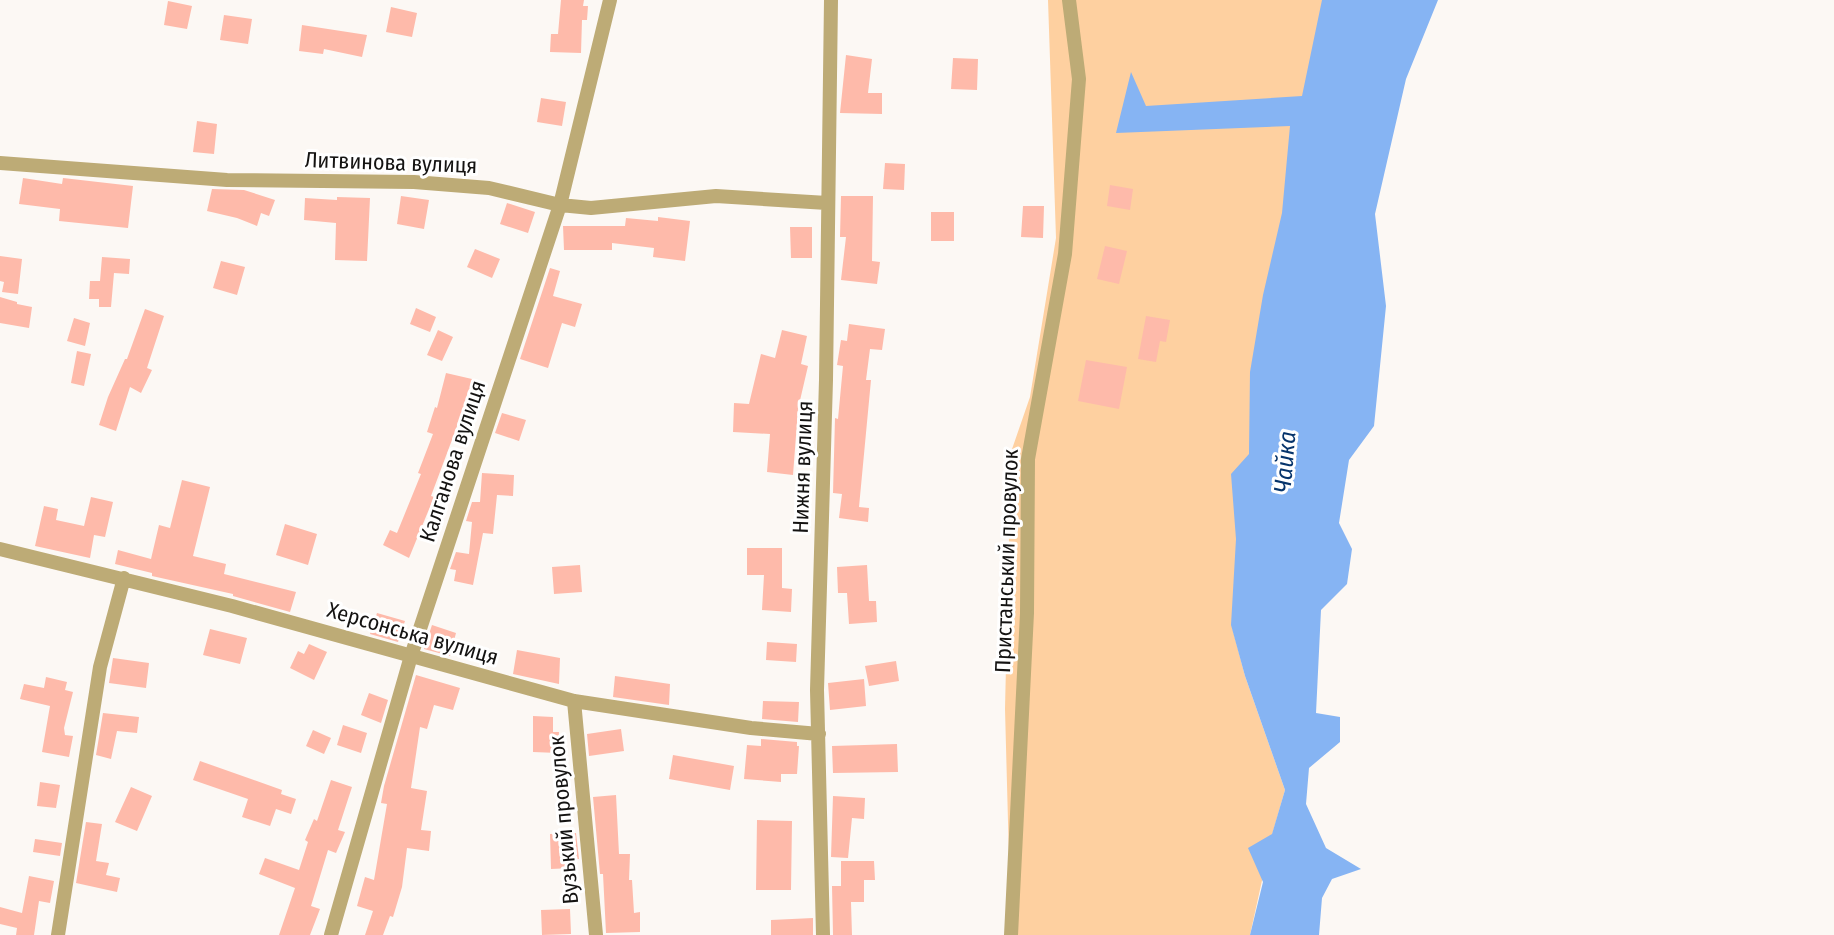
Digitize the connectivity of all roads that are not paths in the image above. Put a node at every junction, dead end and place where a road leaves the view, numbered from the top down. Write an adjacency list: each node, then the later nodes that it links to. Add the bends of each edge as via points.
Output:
1 (610, 0): 6 (street, Калганова вулиця)
2 (831, 0): 5 (street, Нижня вулиця)
3 (1069, 0): 16 (street, Пристанський провулок, via 1079,79 1065,254 1028,459 1027,613)
4 (0, 163): 6 (street, Литвинова вулиця, via 227,180 474,186)
5 (827, 203): 6 (street, Литвинова вулиця, via 716,196 591,208); 11 (street, Нижня вулиця)
6 (560, 205): 9 (street, Калганова вулиця)
7 (0, 549): 8 (street, Херсонська вулиця)
8 (124, 578): 9 (street, Херсонська вулиця); 12 (street, via 100,667)
9 (411, 656): 10 (street, Херсонська вулиця); 13 (street, Калганова вулиця)
10 (574, 701): 11 (street, Херсонська вулиця); 14 (street, Вузький провулок)
11 (819, 734): 15 (street, Нижня вулиця)
12 (58, 935)
13 (331, 935)
14 (596, 935)
15 (823, 935)
16 (1011, 935)

